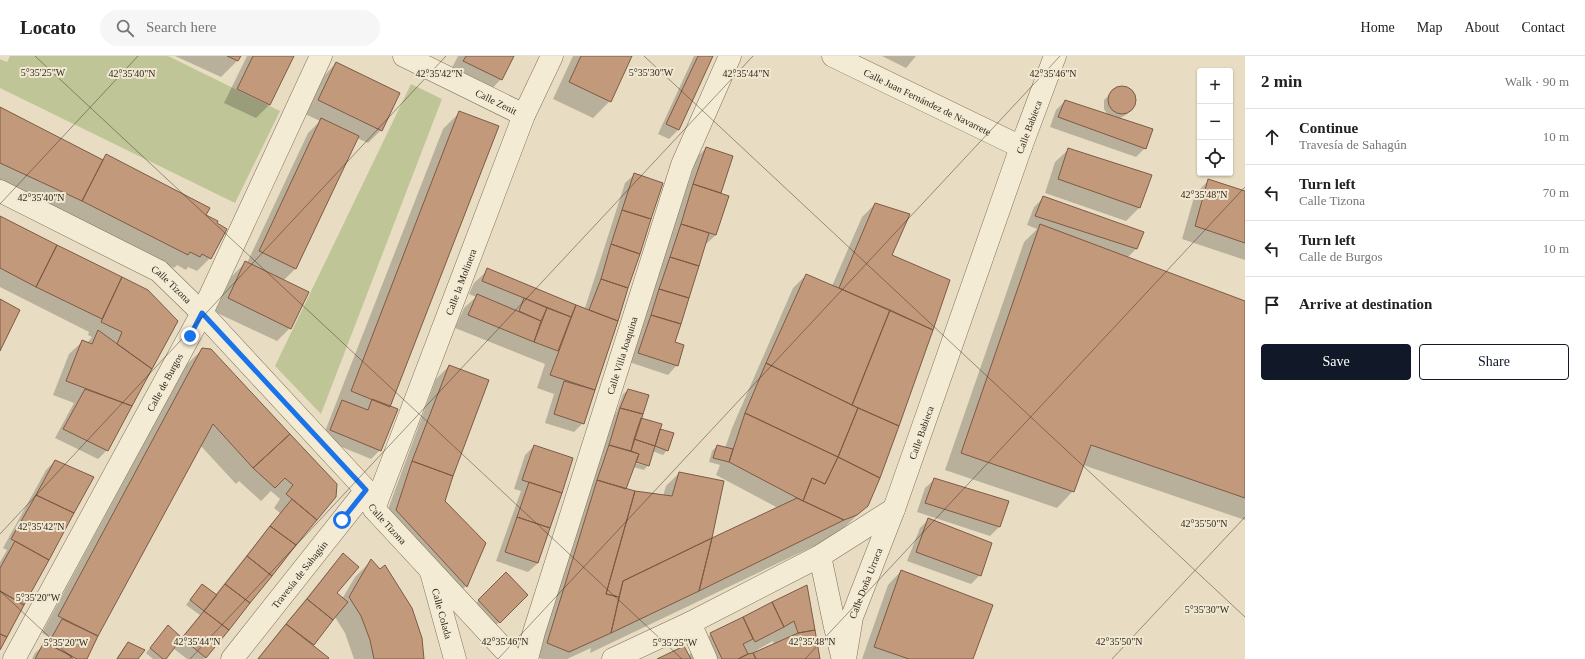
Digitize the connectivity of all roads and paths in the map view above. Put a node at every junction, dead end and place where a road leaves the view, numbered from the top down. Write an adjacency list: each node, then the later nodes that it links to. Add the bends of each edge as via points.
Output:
1 (321, 56): 10 (street, Calle de Burgos)
2 (404, 56): 7 (street, Calle Zenit)
3 (552, 56): 7 (street, Calle la Molinera)
4 (730, 56): 20 (street, Calle Villa Joaquina, via 682,165)
5 (833, 56): 8 (street, Calle Juan Fernández de Navarrete)
6 (1055, 56): 8 (street, Calle Babieca)
7 (524, 115): 11 (street, Calle la Molinera)
8 (1021, 147): 12 (street, Calle Babieca)
9 (0, 191): 10 (street, Calle Tizona, via 159,271)
10 (202, 313): 11 (street, Calle Tizona); 16 (street, Calle de Burgos)
11 (370, 500): 14 (street, Calle Tizona); 17 (street, Travesía de Sahagún)
12 (894, 509): 13 (street); 23 (street, Calle Doña Urraca, via 852,616)
13 (820, 556): 15 (street); 23 (street, Calle Doña Urraca)
14 (430, 569): 18 (street, Calle Colada); 19 (street, Calle Tizona)
15 (690, 623): 21 (street); 22 (street)
16 (14, 659)
17 (232, 659)
18 (455, 659)
19 (513, 659)
20 (527, 659)
21 (613, 659)
22 (706, 659)
23 (844, 659)

